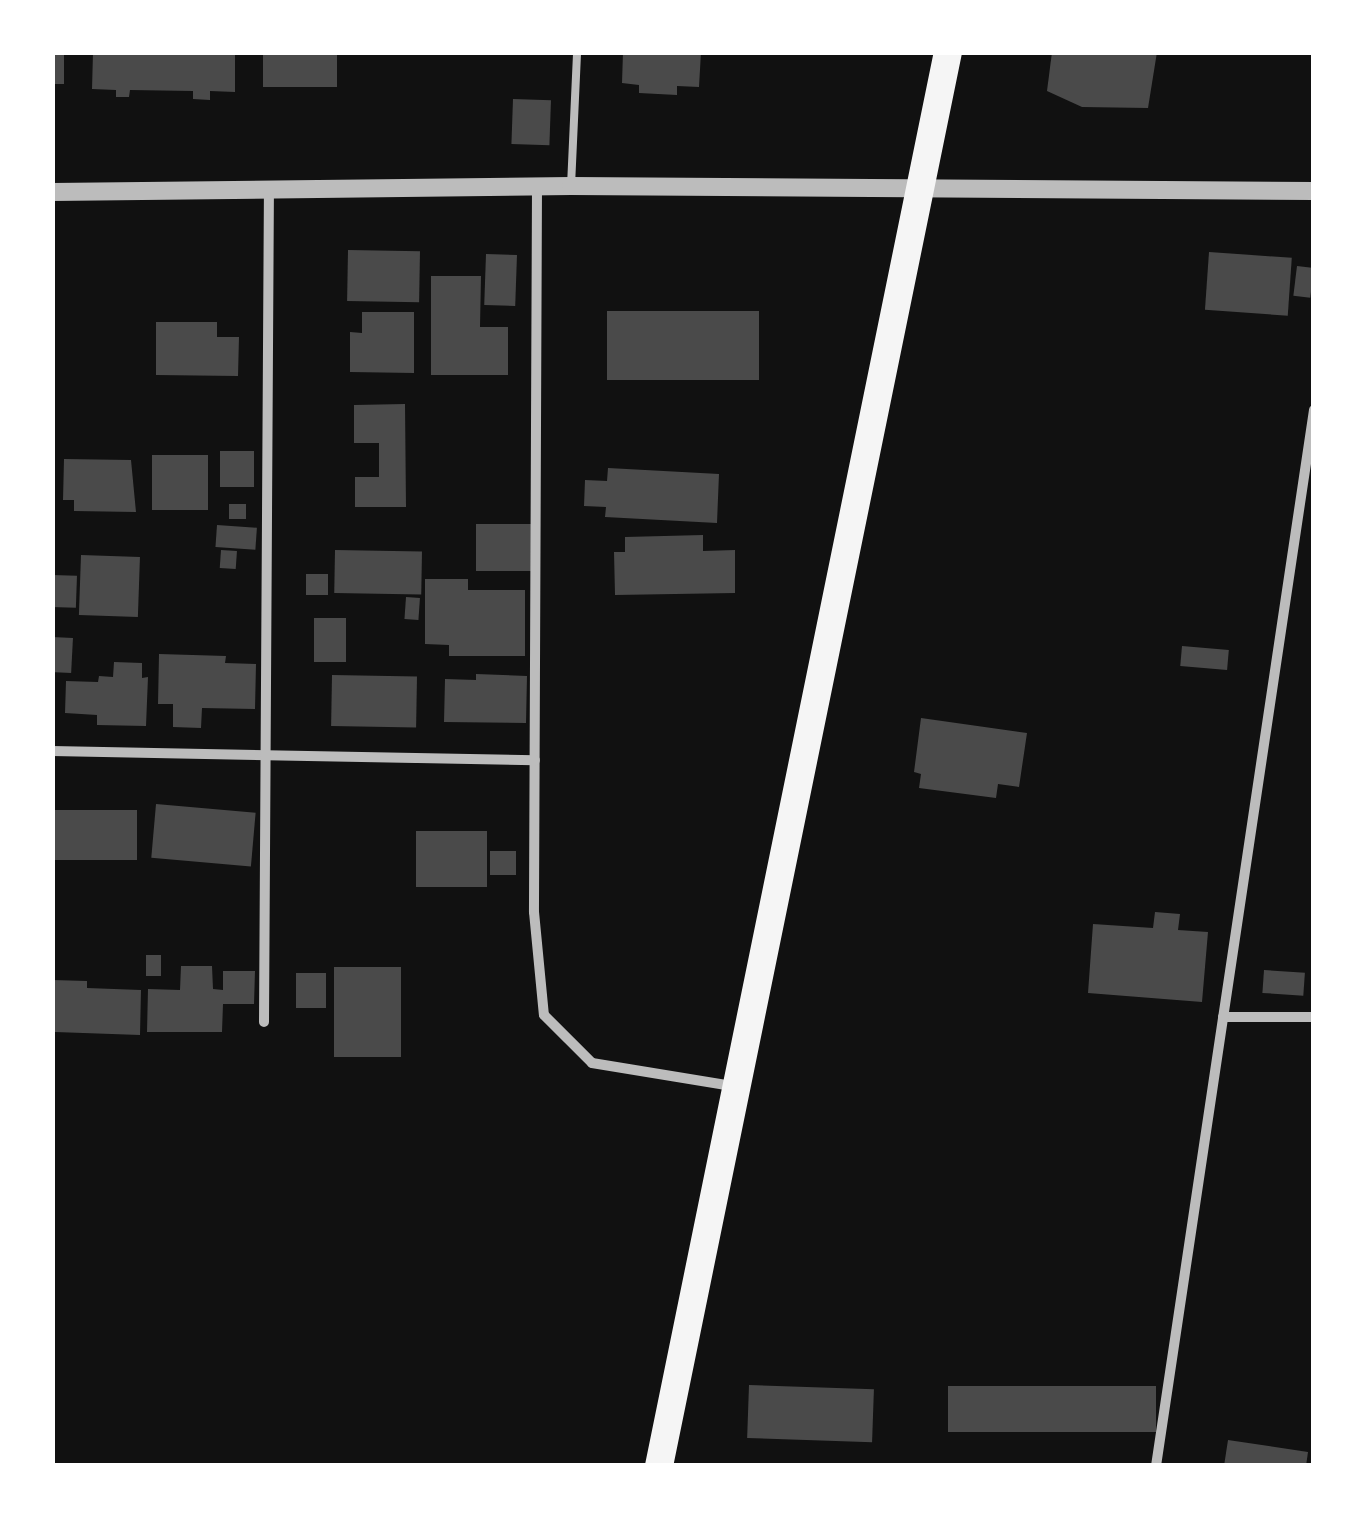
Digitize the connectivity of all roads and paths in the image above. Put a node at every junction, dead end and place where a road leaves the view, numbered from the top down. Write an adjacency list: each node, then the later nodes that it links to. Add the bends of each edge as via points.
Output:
1 (577, 52): 4 (lane)
2 (948, 52): 5 (highway)
3 (537, 186): 4 (street); 6 (street); 12 (street)
4 (571, 186): 5 (street)
5 (922, 188): 8 (street); 16 (highway)
6 (268, 189): 7 (street); 11 (street)
7 (52, 192)
8 (1314, 192)
9 (1314, 410): 13 (street)
10 (52, 751): 11 (street)
11 (266, 755): 12 (street); 15 (street)
12 (535, 760): 16 (street, via 534,912 544,1015 592,1064)
13 (1223, 1017): 14 (street); 18 (street)
14 (1314, 1017)
15 (264, 1022)
16 (737, 1086): 17 (highway)
17 (659, 1466)
18 (1156, 1466)

